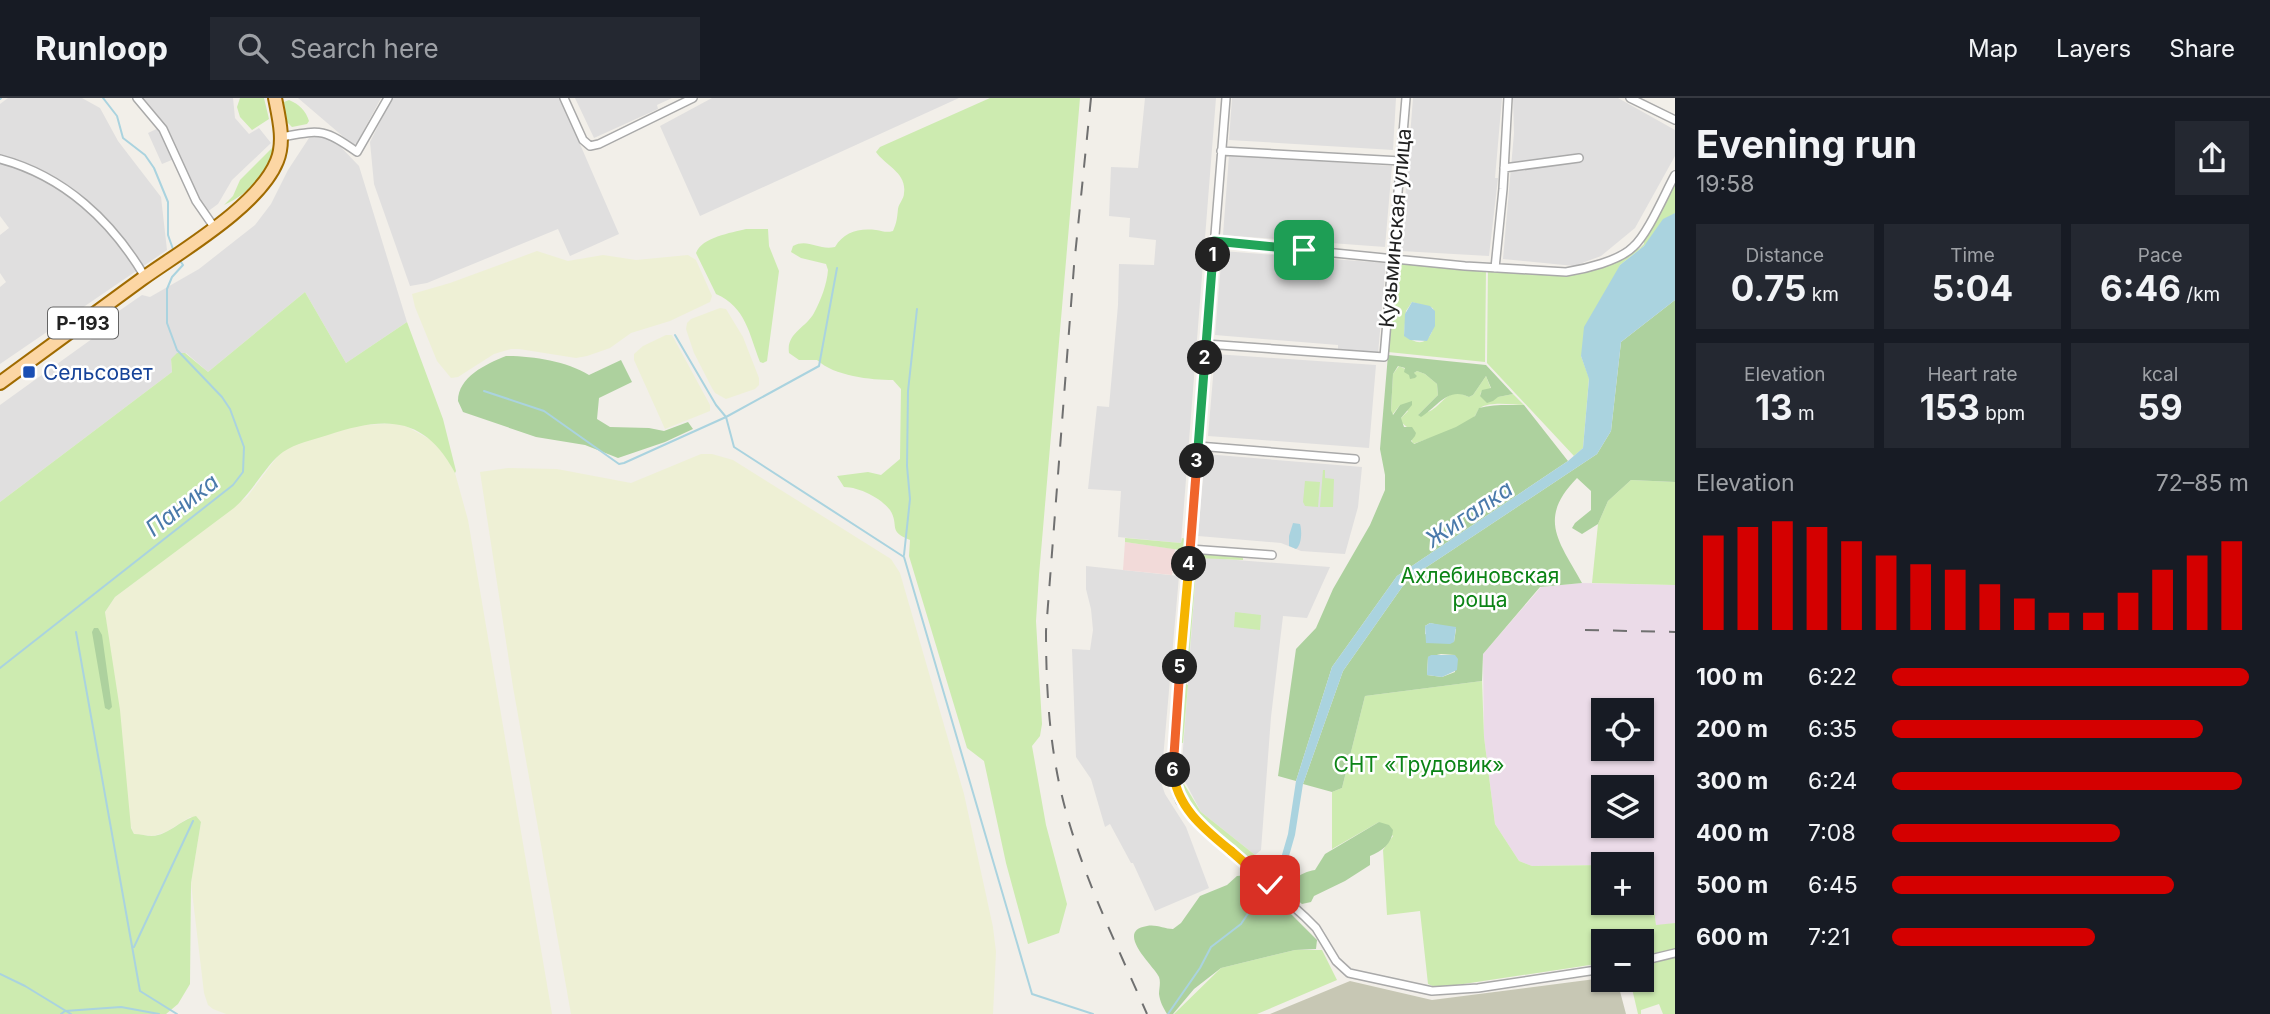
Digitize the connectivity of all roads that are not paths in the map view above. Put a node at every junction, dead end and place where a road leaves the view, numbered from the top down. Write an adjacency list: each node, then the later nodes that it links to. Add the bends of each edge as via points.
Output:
1 (137, 98): 18 (street, via 163,129 196,201)
2 (275, 98): 11 (main road, Р-193)
3 (388, 98): 11 (street, via 357,152 321,131)
4 (564, 98): 5 (street, via 590,146)
5 (693, 98)
6 (1226, 98): 12 (street)
7 (1406, 98): 15 (street, Кузьминская улица)
8 (1508, 98): 16 (street)
9 (1630, 98): 10 (street)
10 (1675, 120)
11 (281, 137): 18 (main road, Р-193, via 277,162 262,186)
12 (1222, 151): 15 (street); 19 (street)
13 (1578, 158): 16 (street)
14 (0, 159): 22 (street, via 66,188 116,234)
15 (1401, 161): 20 (street, Кузьминская улица)
16 (1504, 168): 21 (street)
17 (1675, 175): 21 (street, via 1638,241 1627,251 1566,272)
18 (214, 228): 22 (main road, Р-193)
19 (1214, 241): 20 (street); 23 (street)
20 (1394, 258): 21 (street); 23 (street, Кузьминская улица, via 1384,357)
21 (1495, 268)
22 (145, 277): 24 (main road, Р-193)
23 (1206, 344): 25 (street)
24 (0, 383)
25 (1198, 446): 26 (street); 27 (street)
26 (1355, 459)
27 (1190, 549): 28 (street); 31 (street, via 1173,758 1175,788 1191,814 1315,928 1349,973 1432,990 1478,988)
28 (1272, 555)
29 (1675, 953): 30 (street)
30 (1654, 958)
31 (1591, 971)

